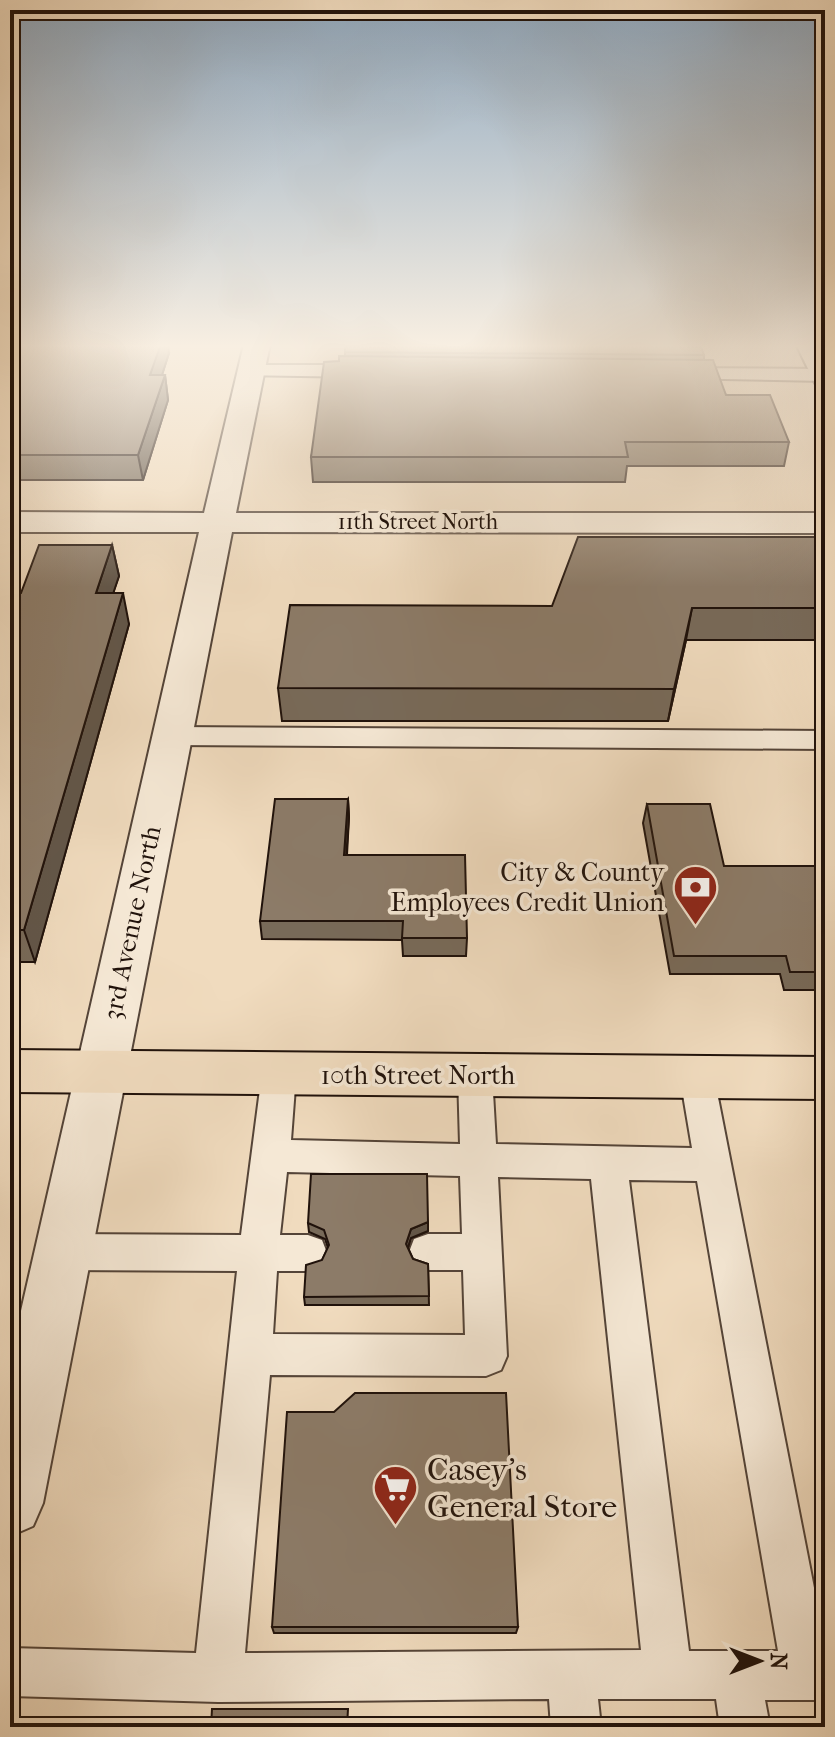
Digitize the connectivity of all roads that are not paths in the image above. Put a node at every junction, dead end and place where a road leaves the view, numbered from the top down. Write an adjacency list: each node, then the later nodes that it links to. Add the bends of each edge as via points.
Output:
1 (239, 425): 3 (street, 3rd Avenue North)
2 (10, 522): 3 (street, 11th Street North)
3 (218, 522): 4 (street, 11th Street North); 5 (street, 3rd Avenue North)
4 (825, 523)
5 (171, 736): 6 (lane); 8 (street, 3rd Avenue North)
6 (825, 740)
7 (10, 1071): 8 (main road, 10th Street North)
8 (100, 1072): 9 (main road, 10th Street North); 17 (street, 3rd Avenue North)
9 (279, 1074): 10 (main road, 10th Street North); 13 (lane)
10 (475, 1075): 11 (main road, 10th Street North); 14 (lane)
11 (697, 1077): 12 (main road, 10th Street North); 16 (lane)
12 (825, 1078)
13 (271, 1156): 14 (lane); 21 (lane)
14 (479, 1160): 15 (lane); 19 (lane)
15 (608, 1161): 16 (lane); 26 (lane)
16 (714, 1165): 28 (lane)
17 (62, 1252): 21 (lane); 23 (street, 3rd Avenue North)
18 (428, 1252): 19 (lane)
19 (482, 1252): 22 (lane, via 486,1356)
20 (308, 1253): 21 (lane)
21 (258, 1255): 22 (lane)
22 (251, 1354): 29 (lane)
23 (10, 1503)
24 (10, 1672): 29 (lane)
25 (572, 1674): 26 (lane); 29 (lane); 30 (lane)
26 (668, 1675): 27 (lane)
27 (737, 1675): 28 (lane); 31 (lane)
28 (816, 1676)
29 (218, 1678)
30 (576, 1727)
31 (745, 1727)

